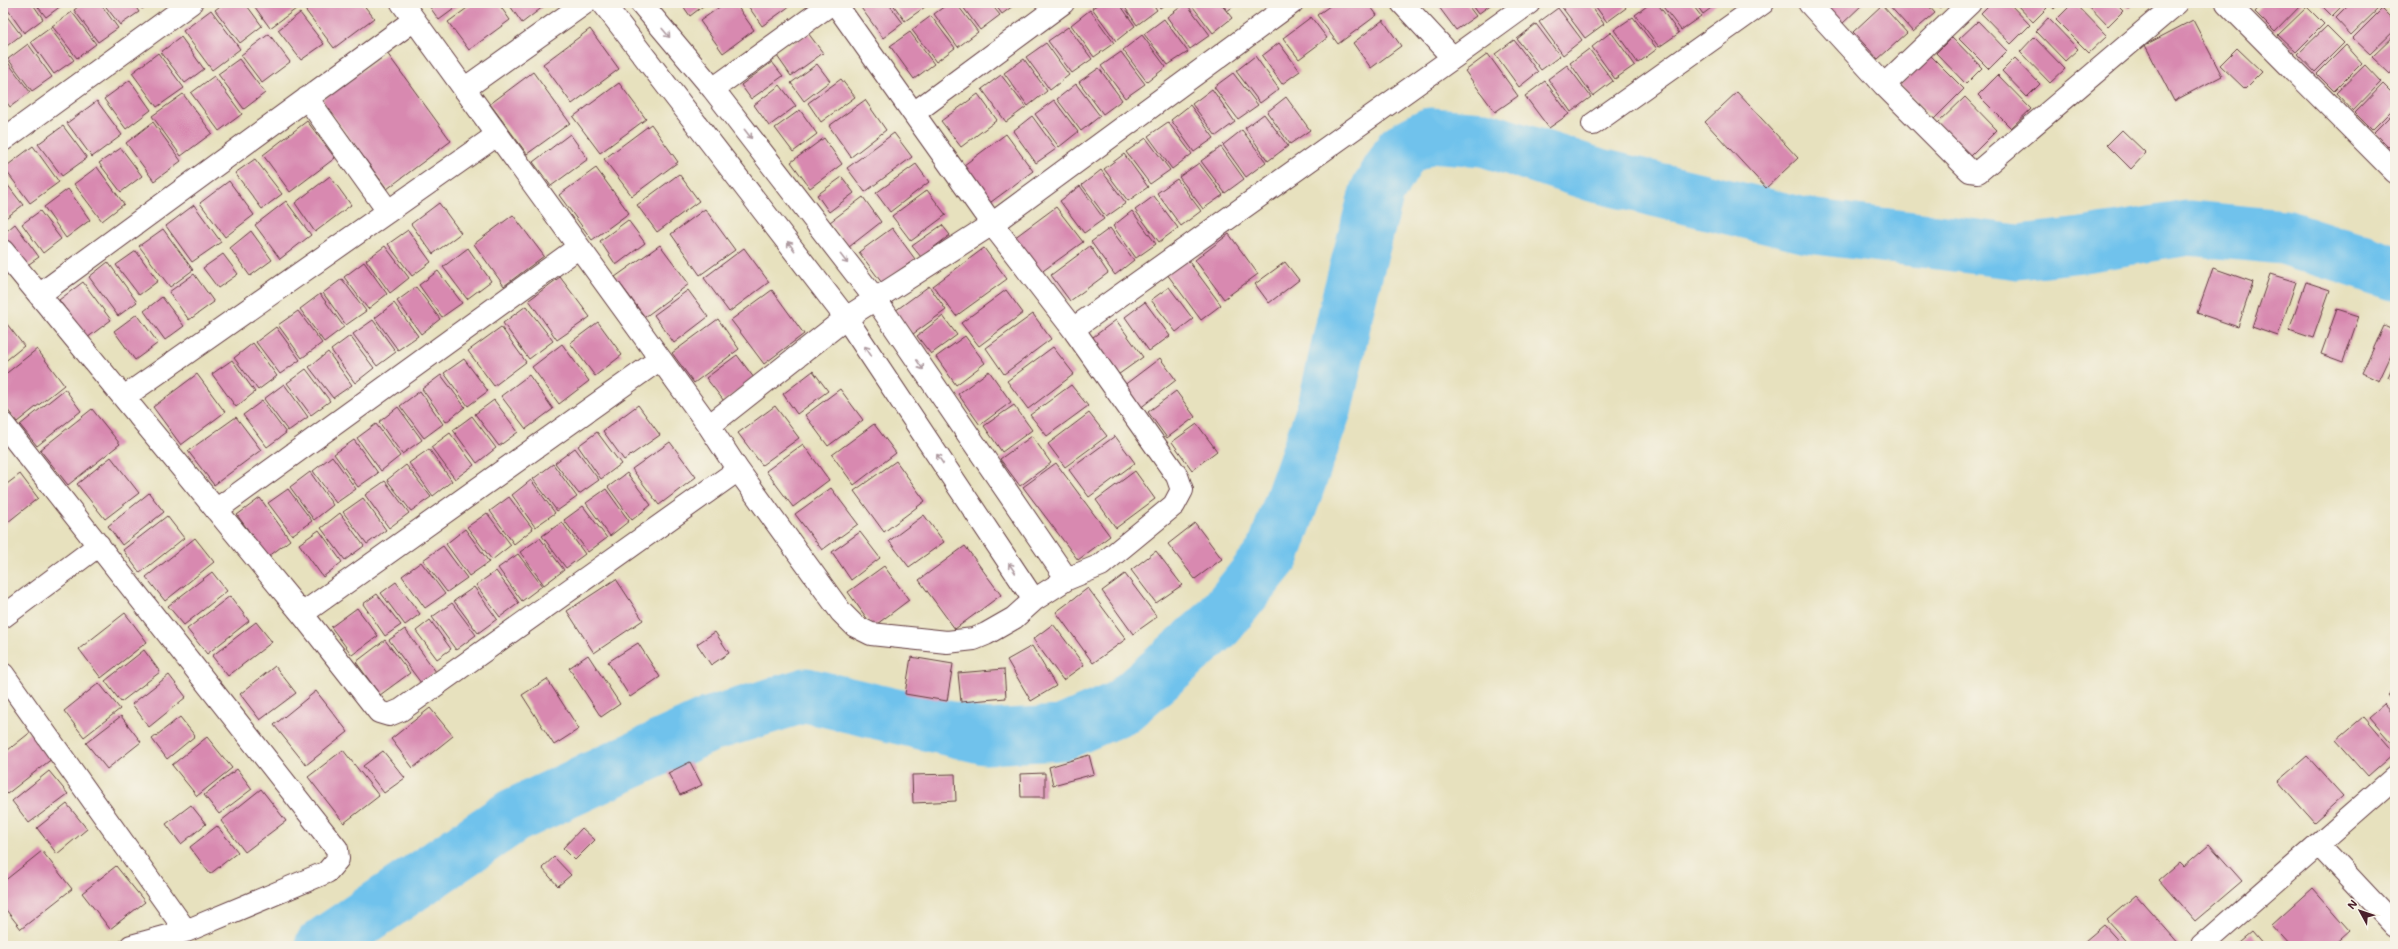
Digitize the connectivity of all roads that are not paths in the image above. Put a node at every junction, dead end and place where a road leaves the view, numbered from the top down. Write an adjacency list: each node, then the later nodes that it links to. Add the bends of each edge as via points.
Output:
1 (191, 3): 25 (street)
2 (586, 3): 19 (street)
3 (603, 3): 33 (street, one-way to 3)
4 (641, 3): 20 (street, one-way to 20)
5 (832, 3): 20 (street)
6 (835, 3): 22 (street)
7 (1063, 3): 22 (street)
8 (1292, 3): 28 (street)
9 (1402, 3): 17 (street)
10 (1530, 3): 17 (street)
11 (1763, 3): 23 (street)
12 (1810, 3): 18 (street)
13 (1970, 3): 18 (street)
14 (2177, 3): 18 (street, via 1978,172 1970,171)
15 (2227, 3): 26 (street)
16 (408, 11): 19 (street); 21 (street)
17 (1453, 58): 34 (street)
18 (1884, 85)
19 (464, 89): 24 (street)
20 (713, 89): 32 (street, one-way to 32)
21 (307, 98): 27 (street); 31 (street)
22 (914, 113): 28 (street)
23 (1593, 124)
24 (498, 135): 27 (street); 29 (street)
25 (3, 140)
26 (2395, 172)
27 (388, 211): 36 (street)
28 (992, 224): 32 (street); 34 (street)
29 (579, 247): 35 (street); 40 (street)
30 (3, 251): 31 (street)
31 (39, 295): 36 (street)
32 (876, 300): 33 (street); 42 (street, one-way to 42)
33 (846, 318): 38 (street); 43 (street, one-way to 33)
34 (1073, 329): 42 (street, via 1177,476 1182,490 1174,505 1100,565)
35 (660, 359): 38 (street); 44 (street)
36 (124, 397): 40 (street)
37 (3, 424): 41 (street)
38 (709, 426): 39 (street)
39 (738, 470): 43 (street, via 841,612 861,630 893,637 948,642 974,639 1006,623); 44 (street, via 401,710 389,715 379,712)
40 (216, 510): 44 (street)
41 (99, 545): 45 (street); 50 (street, via 337,849 338,858 327,872)
42 (1067, 579): 43 (street)
43 (1034, 600)
44 (302, 614)
45 (3, 617)
46 (3, 674): 50 (street)
47 (2395, 777): 48 (street)
48 (2318, 844): 49 (street); 52 (street)
49 (2395, 926)
50 (186, 931): 51 (street)
51 (131, 946)
52 (2202, 946)

